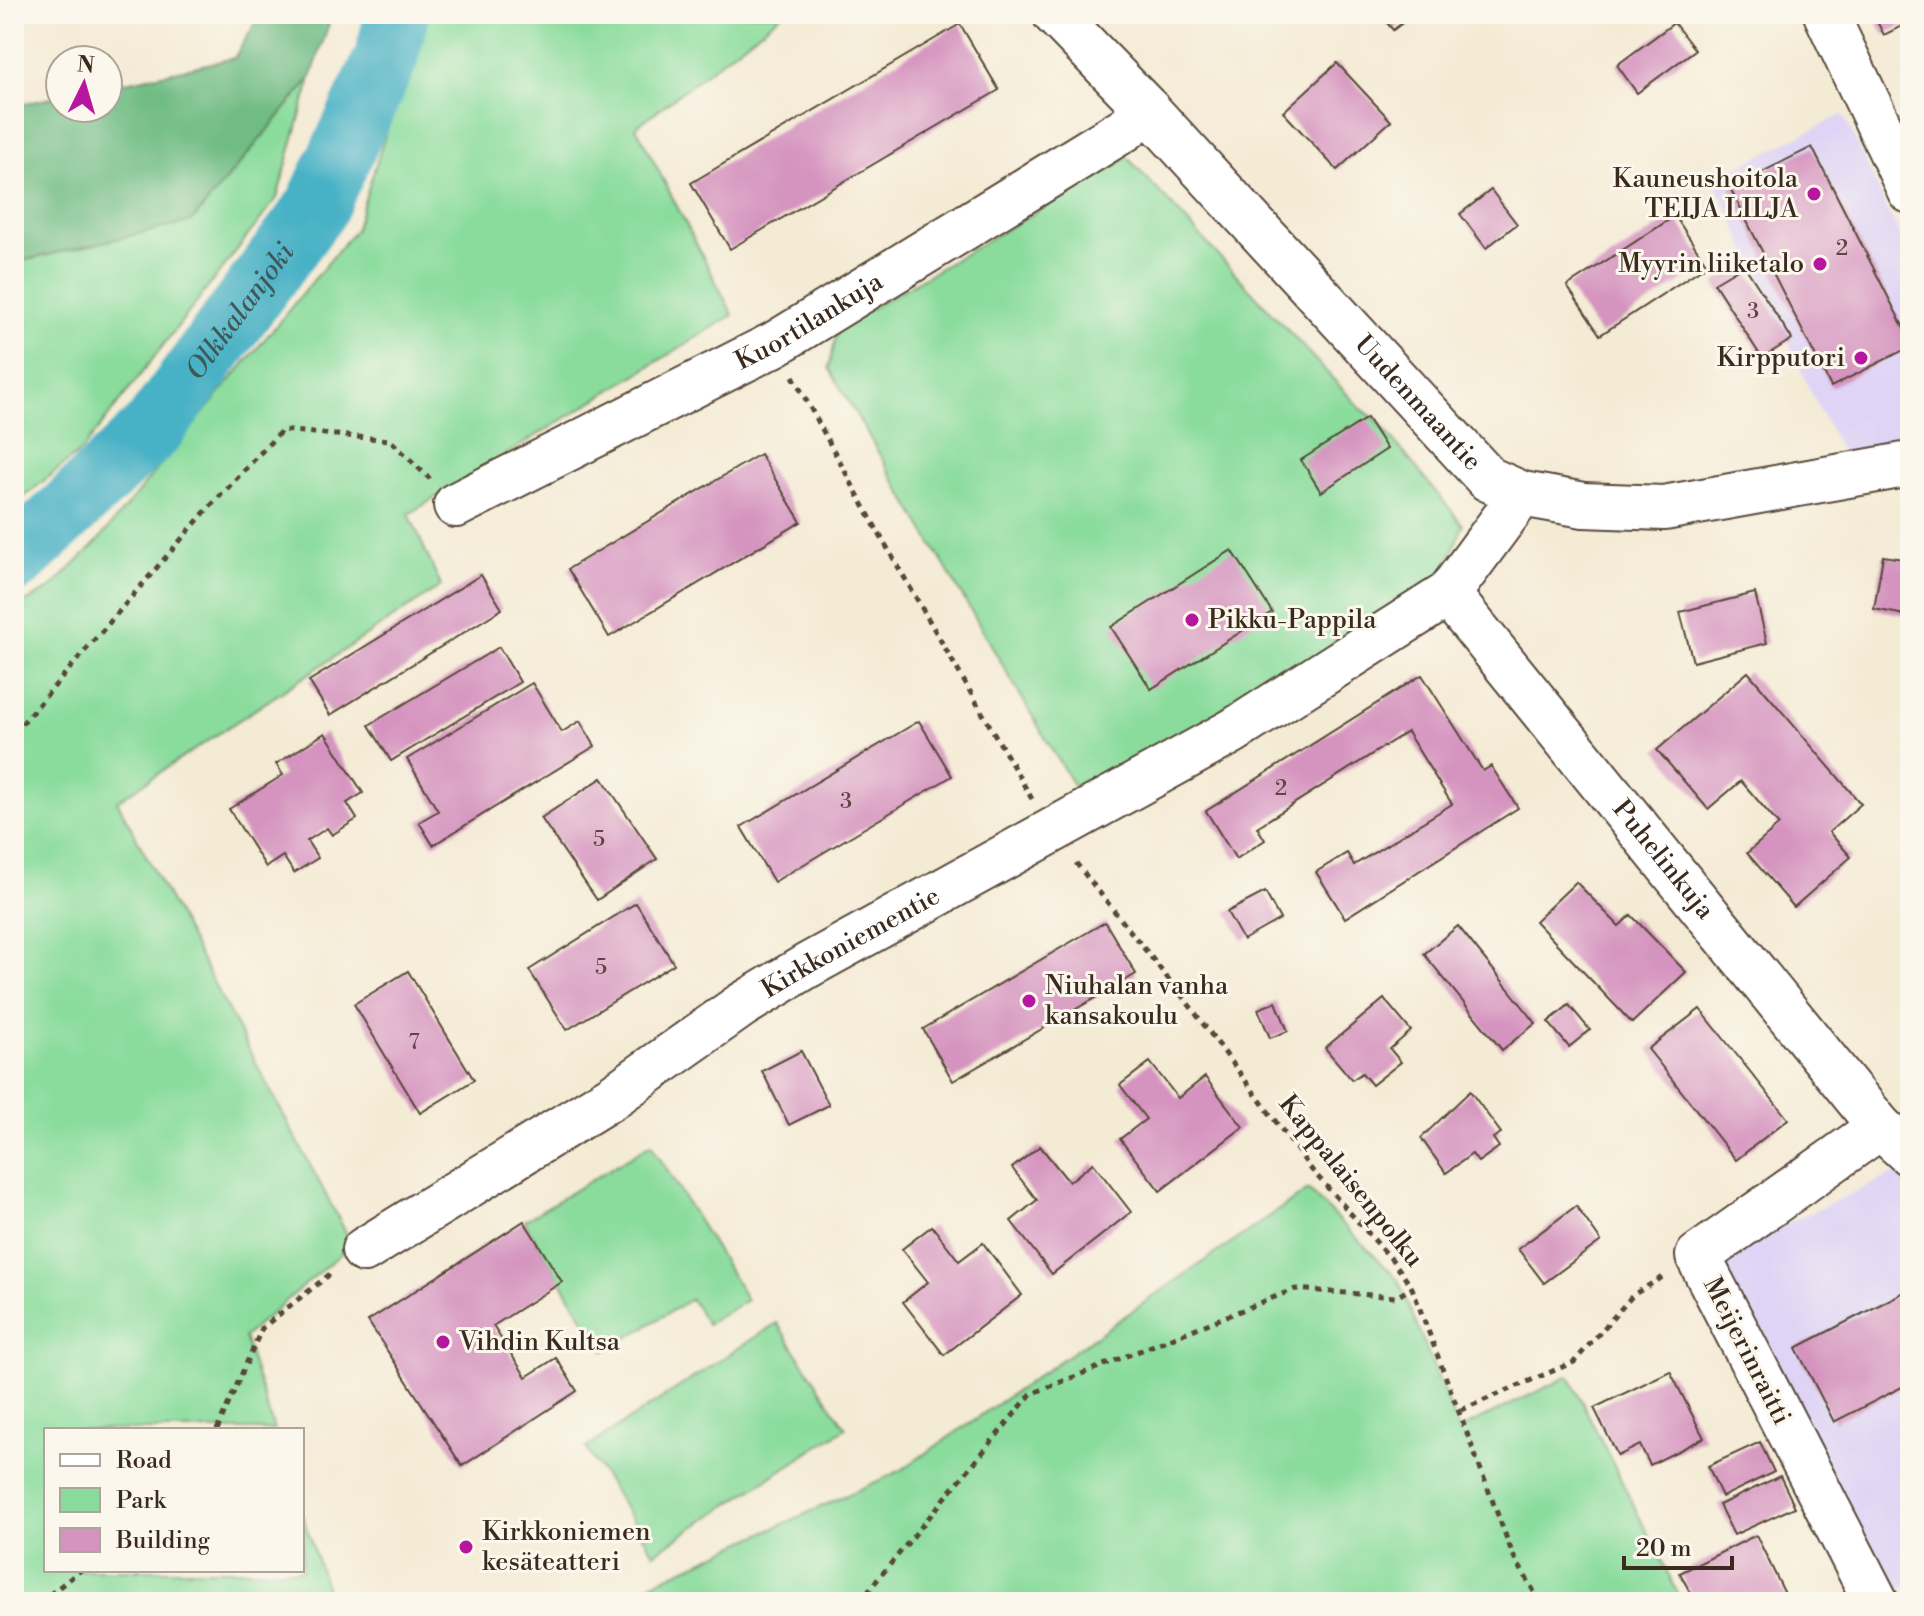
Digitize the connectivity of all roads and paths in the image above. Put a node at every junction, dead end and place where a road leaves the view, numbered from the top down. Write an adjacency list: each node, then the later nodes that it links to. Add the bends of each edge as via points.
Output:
1 (1055, 14): 3 (street, Uudenmaantie)
2 (1826, 14): 4 (street)
3 (1148, 110): 5 (street, Kuortilankuja); 7 (street, Uudenmaantie, via 1488,479)
4 (1910, 191)
5 (775, 344): 8 (street, Kuortilankuja); 11 (path, Kappalaisenpolku)
6 (1910, 464): 7 (street, Uudenmaantie, via 1664,508 1584,505)
7 (1522, 494): 9 (street, Kirkkoniementie)
8 (456, 505): 10 (path, via 390,440 282,430)
9 (1448, 594): 11 (street, Kirkkoniementie, via 1233,731); 12 (street, Puhelinkuja)
10 (14, 733)
11 (1050, 831): 13 (street, Kirkkoniementie, via 742,1005 612,1097); 15 (path, Kappalaisenpolku, via 1311,1169)
12 (1895, 1140): 14 (street, Meijerinraitti)
13 (364, 1250): 17 (path, via 262,1328)
14 (1698, 1256): 16 (path, via 1633,1295 1574,1362); 22 (street, Meijerinraitti)
15 (1412, 1288): 16 (path, Kappalaisenpolku); 20 (path, via 1396,1297 1295,1289 1031,1394)
16 (1461, 1410): 21 (path, Kappalaisenpolku, via 1513,1555)
17 (218, 1428)
18 (78, 1572): 19 (path)
19 (40, 1602)
20 (859, 1602)
21 (1540, 1602)
22 (1876, 1602)

